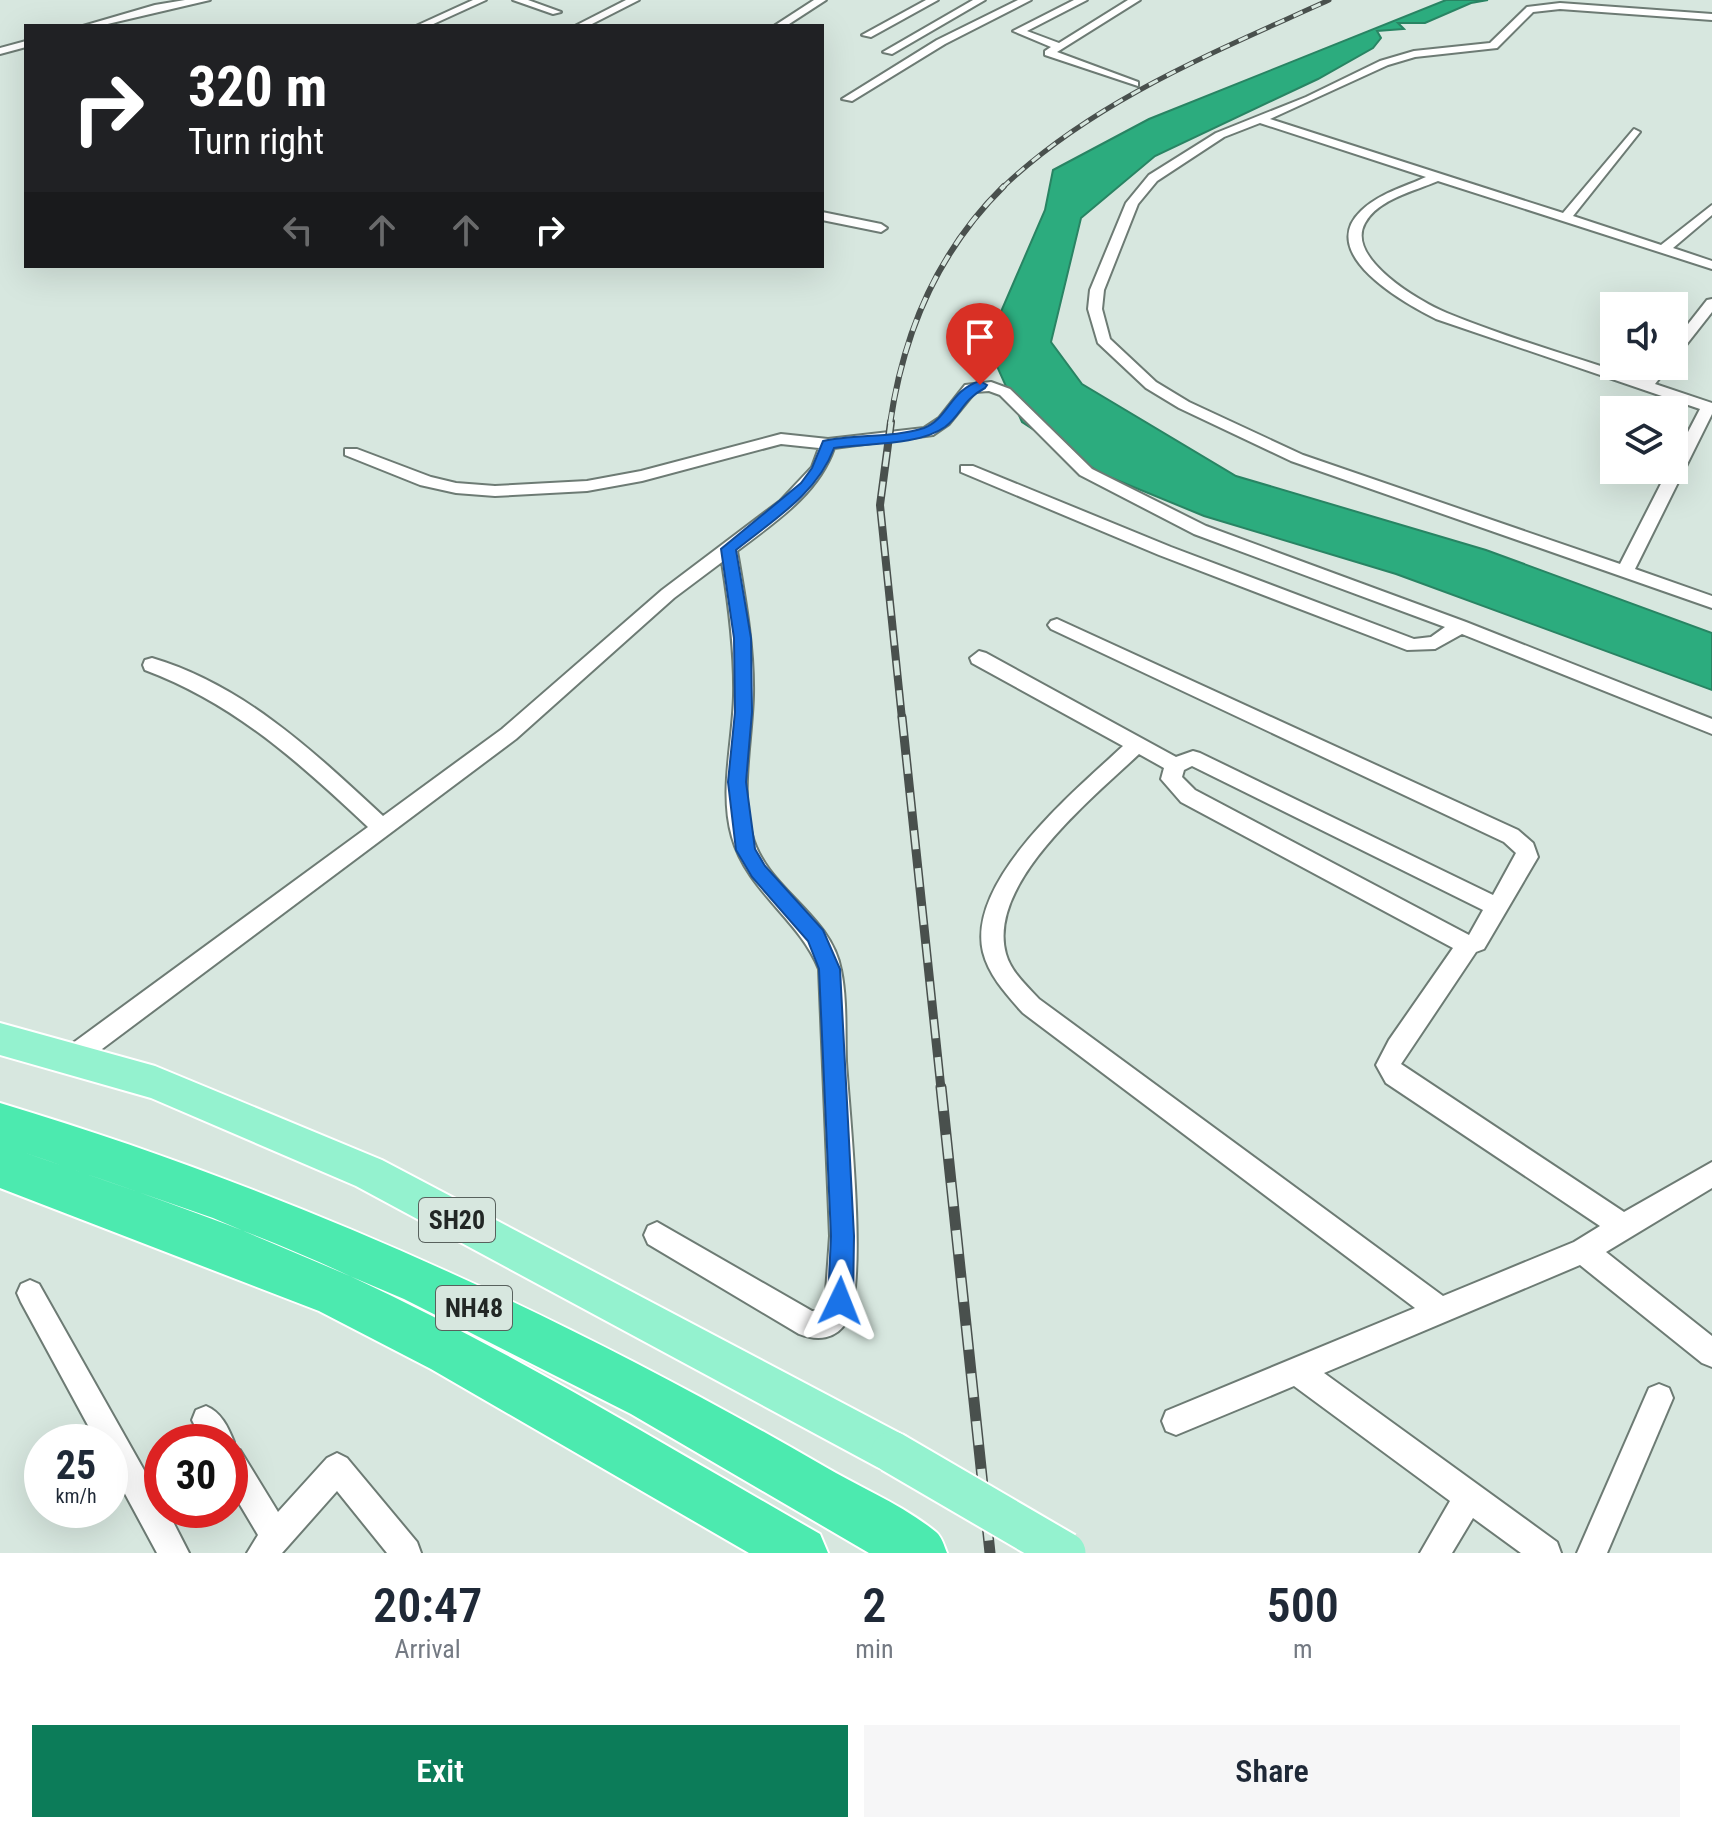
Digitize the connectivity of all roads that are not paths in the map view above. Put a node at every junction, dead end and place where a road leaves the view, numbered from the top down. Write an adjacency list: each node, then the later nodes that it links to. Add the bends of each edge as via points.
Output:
1 (205, 0): 14 (street)
2 (481, 0): 15 (street)
3 (518, 0): 12 (street)
4 (634, 0): 16 (street)
5 (821, 0): 18 (street)
6 (933, 0): 19 (street)
7 (980, 0): 23 (street)
8 (1026, 0): 25 (street, via 941,42)
9 (1082, 0): 21 (street, via 1018,31)
10 (1135, 0): 21 (street)
11 (646, 3): 17 (street)
12 (556, 12)
13 (1712, 17): 26 (street, via 1560,6 1530,9 1493,46 1399,58)
14 (95, 24)
15 (426, 24)
16 (584, 24)
17 (611, 24)
18 (782, 24)
19 (867, 35)
20 (24, 45): 22 (street)
21 (1058, 46): 24 (street, via 1049,53)
22 (0, 51)
23 (888, 52)
24 (1134, 84)
25 (848, 99)
26 (1258, 119): 28 (street); 44 (street, via 1187,153 1153,178 1132,203 1097,290 1095,309 1103,340 1151,385 1271,447)
27 (1634, 132): 31 (street)
28 (1436, 177): 31 (street); 38 (street, via 1358,220 1353,244 1371,269 1441,316)
29 (1712, 209): 33 (street)
30 (824, 216): 32 (street)
31 (1565, 218): 33 (street)
32 (881, 228)
33 (1664, 249): 34 (street)
34 (1712, 265)
35 (1712, 303): 36 (street)
36 (1688, 333)
37 (1651, 380): 38 (street)
38 (1646, 386): 39 (street)
39 (1710, 407): 44 (street)
40 (828, 444): 41 (street, via 781,439 601,483 495,491 426,481); 43 (street, via 806,486); 47 (street, via 928,432 970,388 999,388 1072,462 1112,487 1200,530)
41 (351, 452)
42 (967, 469): 47 (street, via 1404,642 1435,643)
43 (728, 549): 53 (street, via 668,594 509,734); 62 (street, via 743,638 737,782 746,850 816,936 830,969 843,1236 836,1314 824,1325 809,1324)
44 (1625, 571): 45 (street)
45 (1712, 602)
46 (1057, 625): 54 (street, via 1520,842 1527,857)
47 (1460, 626): 50 (street)
48 (979, 658): 51 (street)
49 (152, 665): 53 (street, via 183,675 241,708 302,752)
50 (1712, 727)
51 (1138, 743): 52 (street); 65 (street, via 1037,844 1007,886 996,910 993,945 1006,979 1031,1006)
52 (1175, 765): 54 (street, via 1185,759 1203,762); 55 (street, via 1171,779 1188,796)
53 (382, 827): 57 (street)
54 (1497, 907): 55 (street, via 1476,942)
55 (1468, 945): 61 (street, via 1388,1065 1416,1091)
56 (0, 1039): 57 (main road, SH20)
57 (70, 1059): 77 (main road, SH20, bridge, via 155,1083 369,1173 892,1452)
58 (0, 1124): 76 (highway, NH48, via 186,1184 360,1254 557,1347)
59 (0, 1166): 75 (highway, NH48, via 334,1293 449,1351)
60 (1712, 1174): 61 (street)
61 (1624, 1227): 63 (street)
62 (657, 1235)
63 (1583, 1251): 65 (street); 66 (street)
64 (30, 1293): 73 (street)
65 (1440, 1310): 67 (street)
66 (1712, 1353)
67 (1296, 1370): 69 (street); 70 (street)
68 (1659, 1398): 80 (street)
69 (1176, 1421)
70 (1469, 1497): 78 (street); 79 (street)
71 (248, 1499): 72 (street)
72 (269, 1545): 74 (street, via 337,1468)
73 (174, 1553)
74 (406, 1553)
75 (801, 1553)
76 (920, 1553)
77 (1065, 1553)
78 (1435, 1553)
79 (1546, 1553)
80 (1592, 1553)

